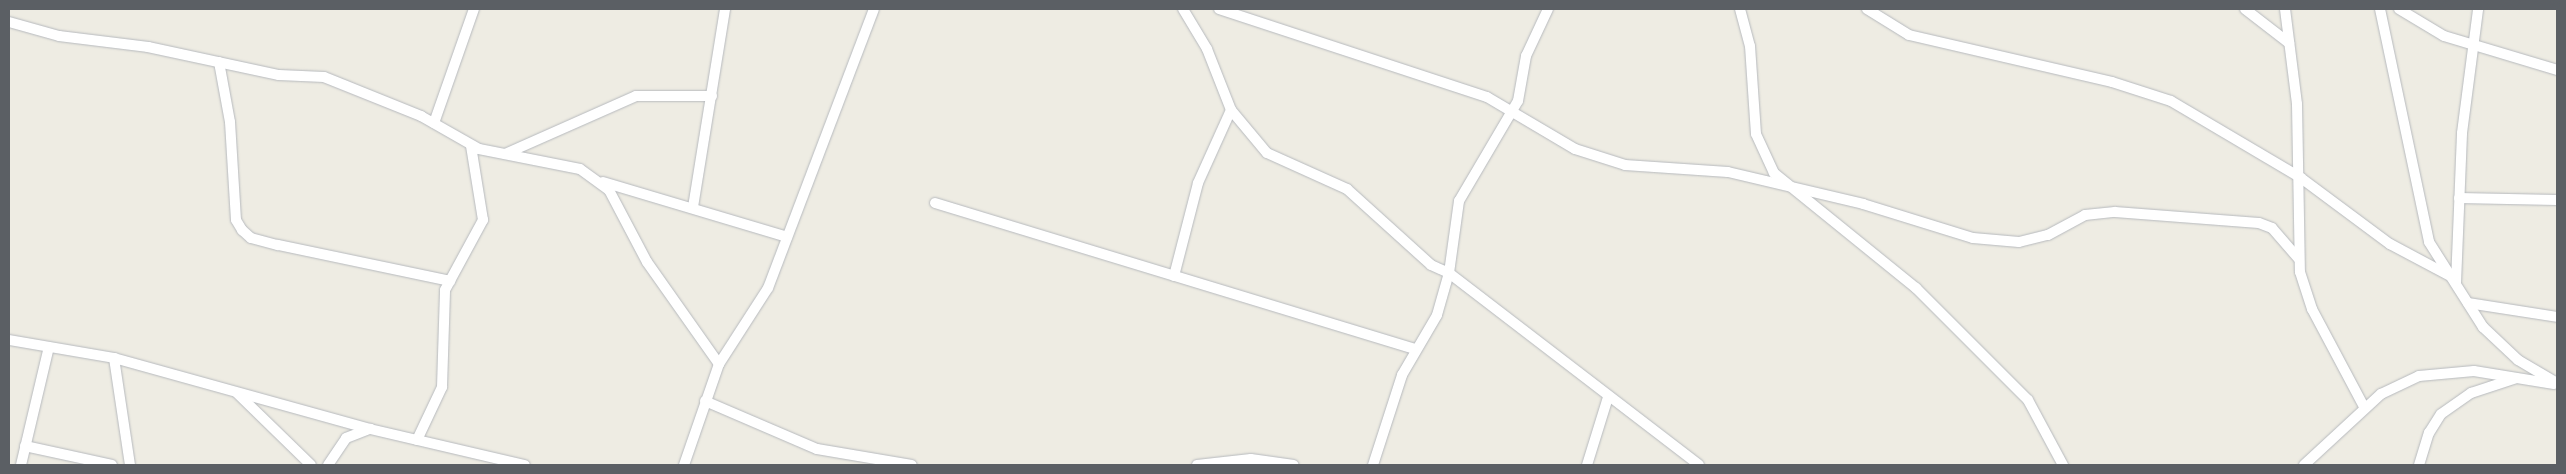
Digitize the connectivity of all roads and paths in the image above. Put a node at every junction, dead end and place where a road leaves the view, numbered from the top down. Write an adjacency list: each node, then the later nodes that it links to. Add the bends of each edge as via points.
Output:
1 (474, 9): 22 (street)
2 (725, 9): 19 (street)
3 (874, 9): 32 (street)
4 (1183, 9): 20 (street, via 1207,49)
5 (1219, 9): 21 (street, via 1487,97)
6 (1548, 9): 21 (street, via 1526,56 1524,83)
7 (1740, 9): 27 (street, via 1750,46 1756,134 1774,172)
8 (1867, 9): 25 (street, via 1910,35 2159,96)
9 (2245, 9): 15 (street)
10 (2285, 9): 15 (street)
11 (2380, 9): 36 (street, via 2422,221)
12 (2399, 9): 16 (street, via 2431,30)
13 (2478, 9): 16 (street)
14 (9, 22): 17 (street, via 59,36)
15 (2289, 43): 25 (street)
16 (2470, 46): 18 (street); 28 (street)
17 (219, 62): 22 (street, via 279,75 324,77); 37 (street, via 230,122 236,220 242,230 251,238 278,245)
18 (2557, 70)
19 (712, 96): 24 (street, via 636,96); 31 (street)
20 (1231, 110): 34 (street, via 1267,153 1347,190 1431,265); 35 (street, via 1189,210)
21 (1512, 112): 27 (street, via 1575,149 1625,165 1728,172); 34 (street, via 1459,200)
22 (434, 123): 23 (street)
23 (471, 146): 24 (street); 37 (street, via 482,220)
24 (505, 154): 26 (street, via 567,165)
25 (2300, 178): 33 (street); 36 (street, via 2390,244)
26 (603, 182): 31 (street); 44 (street, via 643,256)
27 (1795, 189): 33 (street, via 1863,204 1973,238 2019,242 2048,235 2085,214 2259,223 2272,228); 67 (street, via 1916,288 2028,400)
28 (2459, 198): 29 (street); 36 (street)
29 (2557, 200)
30 (935, 202): 35 (street)
31 (693, 207): 32 (street)
32 (787, 237): 44 (street, via 763,298)
33 (2298, 258): 50 (street, via 2312,309)
34 (1449, 273): 42 (street, via 1437,315); 48 (street)
35 (1174, 276): 42 (street)
36 (2454, 280): 38 (street)
37 (450, 281): 52 (street, via 441,323 442,386)
38 (2468, 303): 39 (street); 46 (street, via 2498,343)
39 (2557, 316)
40 (9, 340): 41 (street)
41 (49, 347): 43 (street); 53 (street)
42 (1415, 349): 64 (street, via 1396,390)
43 (114, 358): 47 (street); 56 (street)
44 (719, 364): 49 (street)
45 (2518, 378): 46 (street); 50 (street, via 2438,371 2400,383); 69 (street, via 2472,393 2441,414 2428,433)
46 (2557, 384)
47 (232, 390): 51 (street); 57 (street)
48 (1608, 397): 65 (street); 66 (street)
49 (705, 401): 60 (street); 61 (street, via 817,449)
50 (2364, 407): 68 (street)
51 (370, 429): 52 (street); 58 (street, via 346,438)
52 (417, 440): 59 (street)
53 (25, 446): 54 (street); 55 (street)
54 (21, 465)
55 (112, 465)
56 (130, 465)
57 (311, 465)
58 (328, 465)
59 (525, 465)
60 (684, 465)
61 (912, 465)
62 (1197, 465): 63 (street, via 1251,459)
63 (1294, 465)
64 (1373, 465)
65 (1587, 465)
66 (1699, 465)
67 (2063, 465)
68 (2304, 465)
69 (2420, 465)

